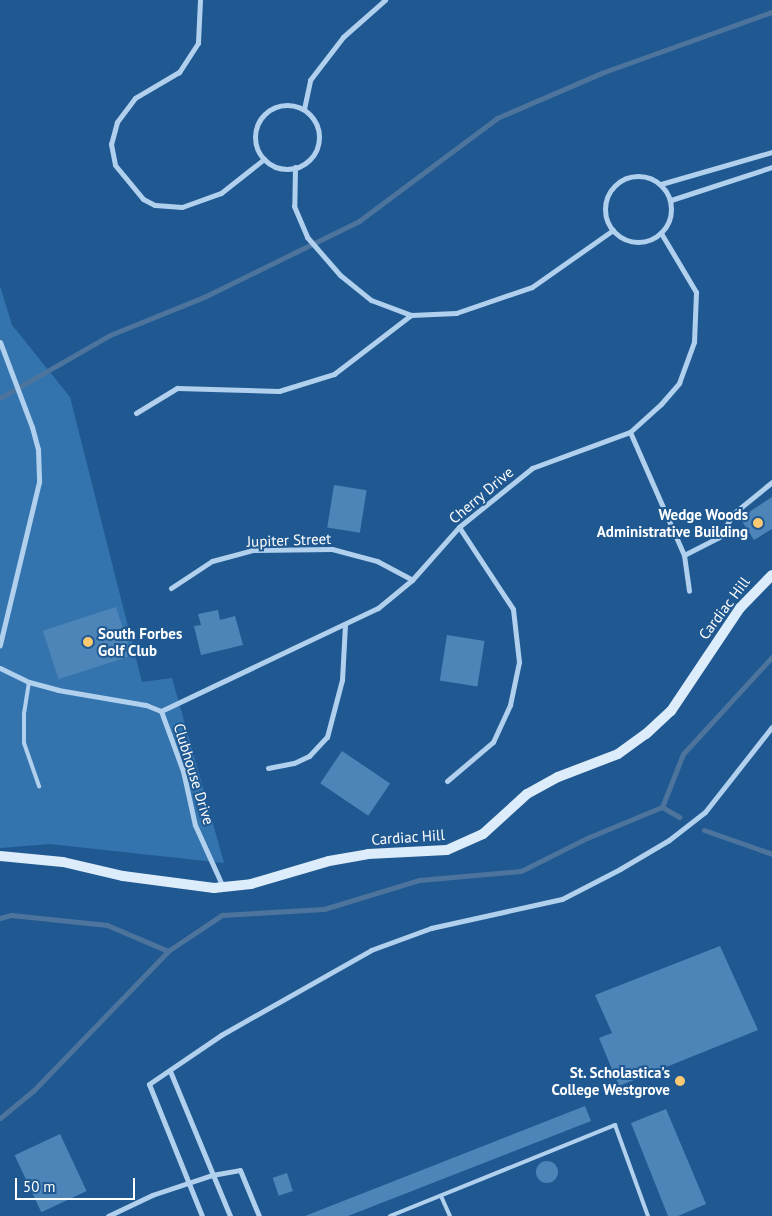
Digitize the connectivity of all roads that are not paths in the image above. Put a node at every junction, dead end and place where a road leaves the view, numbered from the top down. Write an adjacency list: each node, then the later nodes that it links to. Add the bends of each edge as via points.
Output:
1 (200, 0): 5 (street, via 198,43 178,72 135,98 117,122 111,144 115,165 143,199 155,205 182,207 221,193)
2 (385, 0): 3 (street, via 343,37 310,80)
3 (304, 109): 5 (street, via 278,106 266,112 258,122 255,135 257,148); 7 (street, via 314,118 319,131 318,144 314,155)
4 (772, 152): 8 (street)
5 (264, 159): 7 (street, via 273,165)
6 (772, 167): 9 (street)
7 (295, 168): 12 (street, via 294,206 307,237 340,276 371,300)
8 (660, 184): 9 (street); 10 (street, via 645,176 634,176 617,183 606,198 604,208 607,223)
9 (670, 200): 11 (street, via 671,214)
10 (613, 230): 11 (street, via 628,241 639,242); 12 (street, via 532,287 456,313)
11 (661, 234): 15 (street, Cherry Drive, via 696,292 694,342 679,383)
12 (411, 315): 14 (street, via 334,374 279,391 178,388)
13 (0, 342): 24 (street, via 38,450 39,482)
14 (136, 414)
15 (630, 432): 17 (street, Cherry Drive, via 532,468); 18 (street)
16 (772, 482): 18 (street, via 734,513 719,537)
17 (459, 527): 20 (street, Cherry Drive); 30 (street, via 513,609 519,662 510,705 493,742)
18 (684, 555): 22 (street)
19 (772, 575): 33 (main road, Cardiac Hill, via 740,608 671,711 646,734 618,754 558,777 527,794 483,834 446,850 358,856)
20 (412, 580): 21 (street, Jupiter Street, via 378,561 332,549 253,550 212,562); 23 (street, Cherry Drive, via 378,608)
21 (170, 588)
22 (688, 591)
23 (345, 625): 27 (street, Cherry Drive); 29 (street, via 342,680 326,737 309,756 294,764)
24 (0, 645)
25 (0, 668): 26 (street, Clubhouse Drive)
26 (29, 682): 27 (street, Clubhouse Drive, via 146,705); 31 (lane, via 24,743)
27 (161, 711): 33 (street, Clubhouse Drive, via 183,771 194,825)
28 (772, 727): 34 (street, via 705,812 669,840 620,869 562,899 430,928 370,950 230,1030)
29 (268, 768)
30 (447, 781)
31 (39, 786)
32 (0, 856): 33 (main road, Cardiac Hill, via 63,862 122,876)
33 (224, 888)
34 (170, 1070): 35 (street); 36 (street, via 149,1084)
35 (212, 1175): 36 (street); 40 (street); 41 (street, via 240,1170)
36 (188, 1183): 38 (street); 39 (street)
37 (441, 1196): 42 (lane); 43 (lane); 44 (lane, via 615,1125)
38 (108, 1216)
39 (202, 1216)
40 (230, 1216)
41 (259, 1216)
42 (390, 1216)
43 (450, 1216)
44 (648, 1216)

